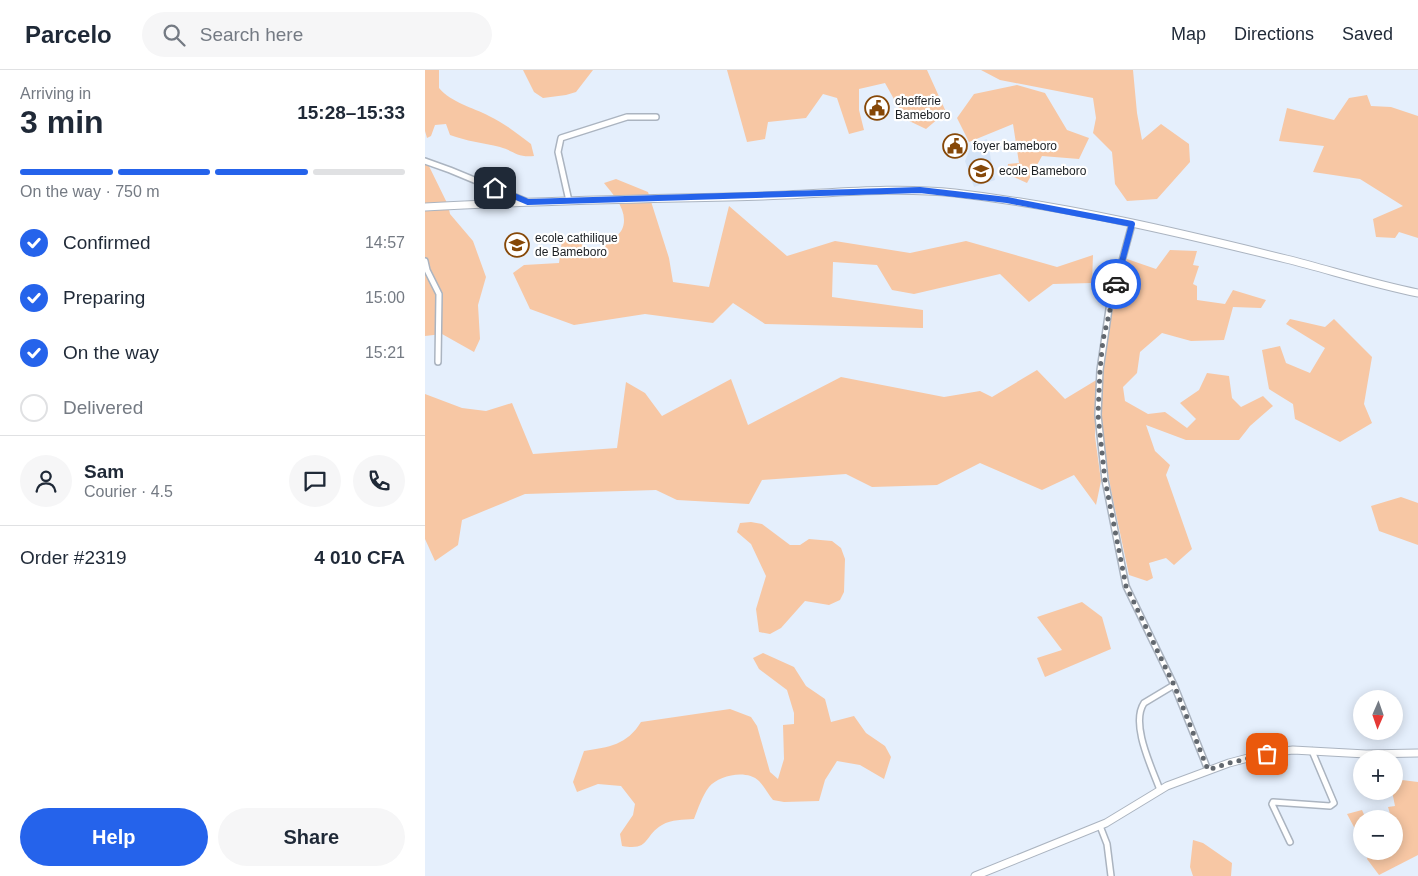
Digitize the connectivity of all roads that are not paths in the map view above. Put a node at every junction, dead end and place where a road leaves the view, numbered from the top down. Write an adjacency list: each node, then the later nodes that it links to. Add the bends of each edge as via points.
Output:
1 (656, 116): 3 (street, via 627,116 561,138 558,152)
2 (425, 161): 4 (street)
3 (569, 201): 4 (street); 6 (street, via 920,190 1007,200)
4 (528, 202): 5 (street)
5 (425, 207)
6 (1132, 224): 8 (street); 10 (street, via 1103,340 1099,438 1124,578)
7 (425, 261): 9 (street, via 439,294)
8 (1418, 293)
9 (439, 362)
10 (1174, 685): 13 (street); 14 (street, via 1141,707 1141,734)
11 (1312, 751): 12 (street); 13 (street, via 1273,752); 16 (street, via 1334,803 1330,806 1273,802)
12 (1418, 753)
13 (1208, 770): 14 (street)
14 (1160, 790): 15 (street)
15 (1099, 826): 17 (street); 18 (street, via 1107,844)
16 (1289, 842)
17 (975, 876)
18 (1111, 876)

